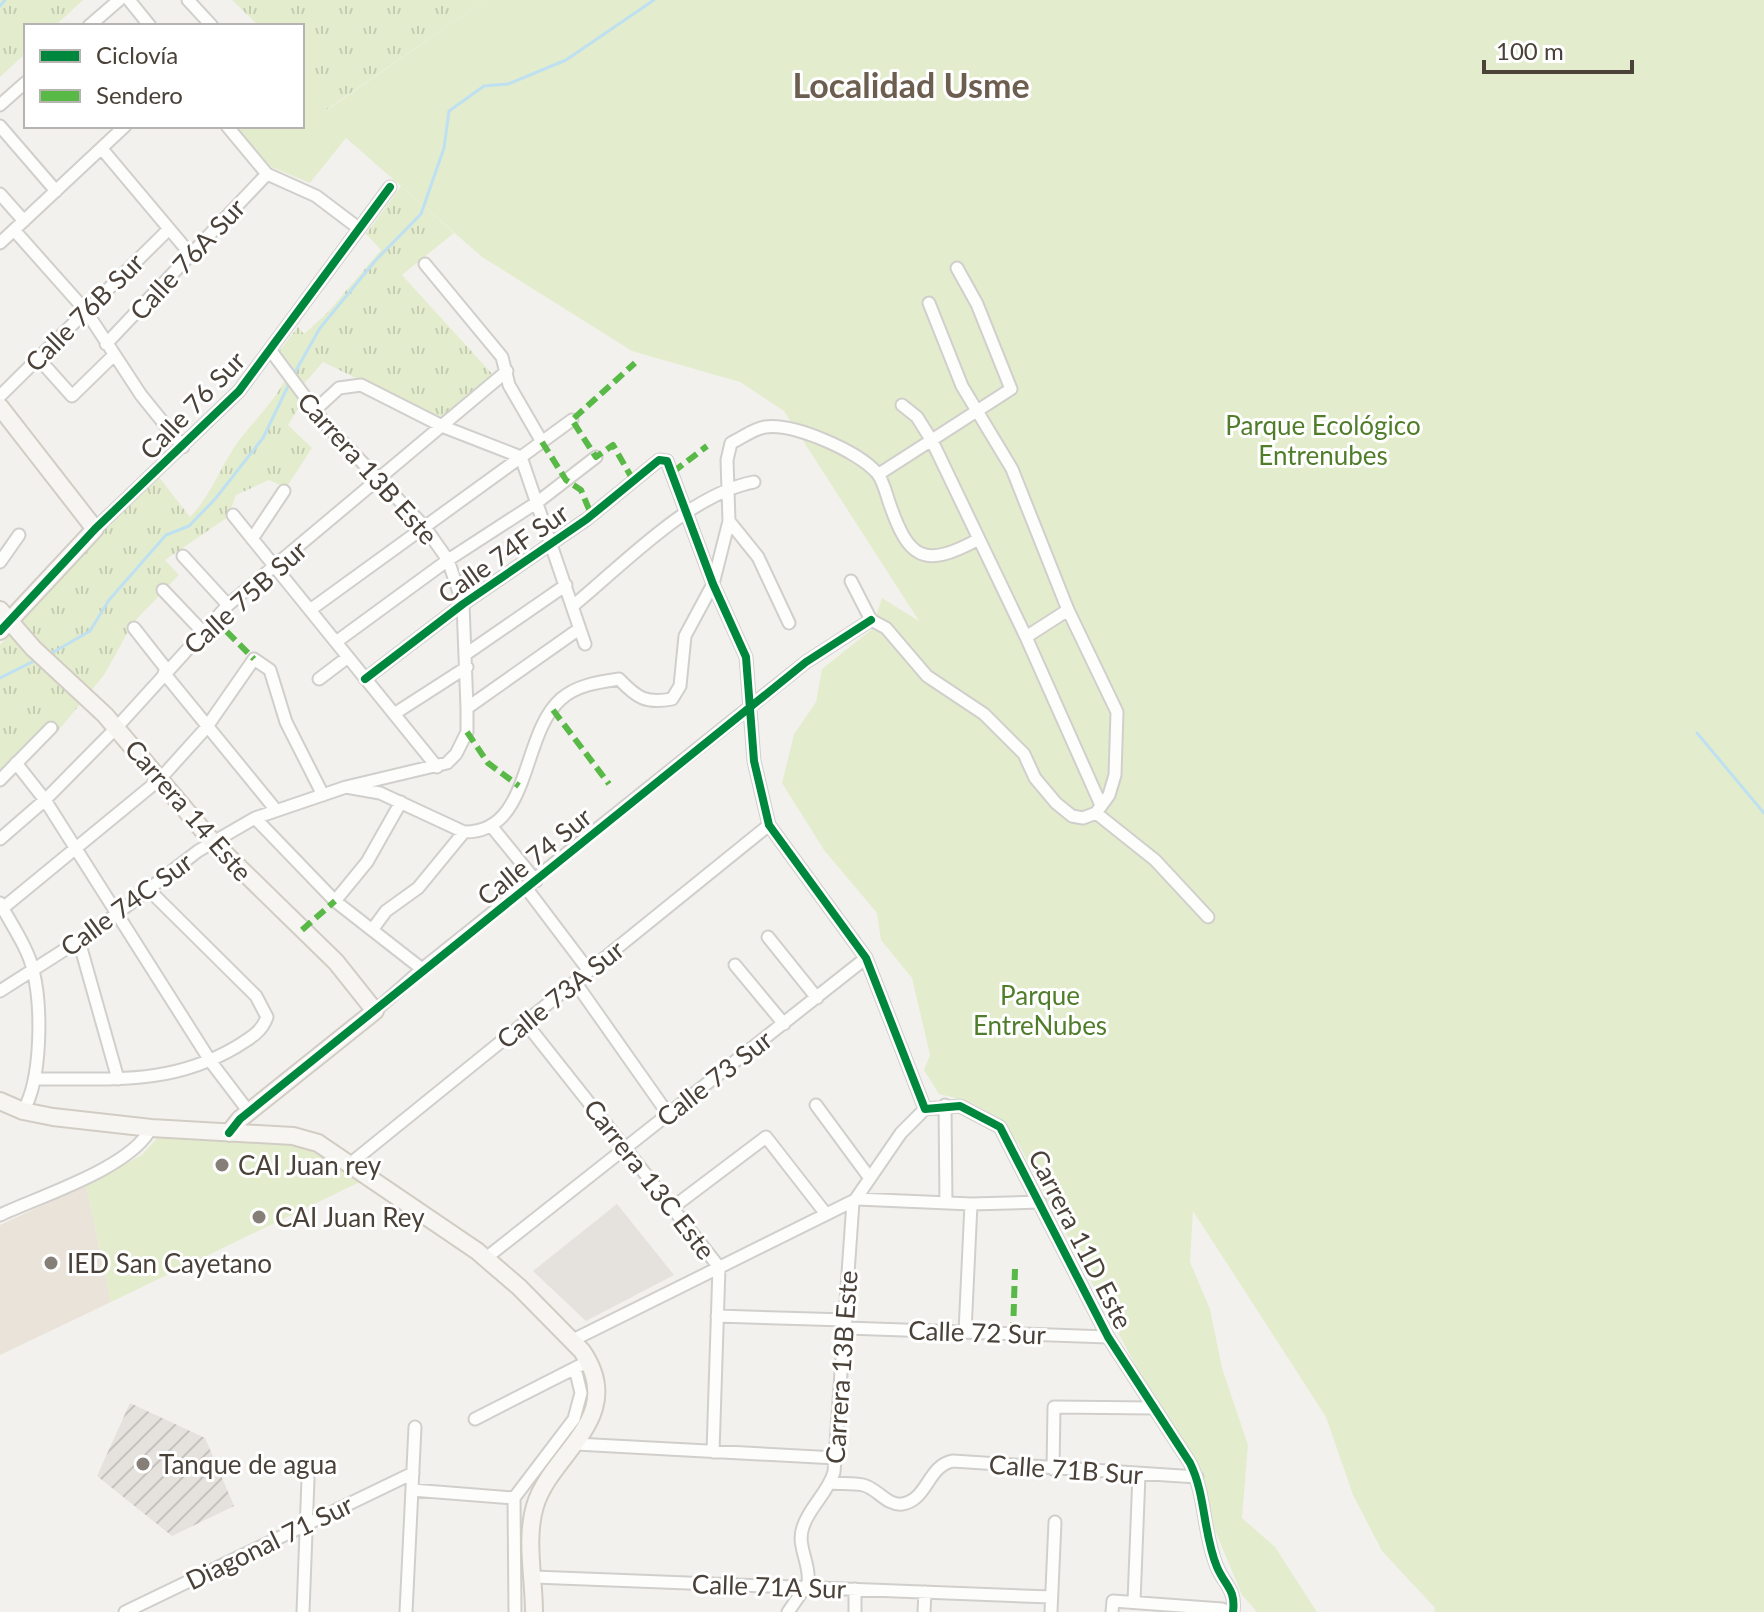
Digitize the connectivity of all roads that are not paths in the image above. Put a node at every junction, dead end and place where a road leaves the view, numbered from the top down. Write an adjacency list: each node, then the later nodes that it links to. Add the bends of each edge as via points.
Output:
1 (119, 0): 4 (street)
2 (129, 0): 5 (street)
3 (188, 0): 6 (street)
4 (91, 24)
5 (148, 24)
6 (210, 24)
7 (24, 84): 8 (street)
8 (0, 105)
9 (0, 126): 15 (street)
10 (118, 128): 12 (street)
11 (229, 128): 13 (street)
12 (102, 149): 15 (street); 19 (street)
13 (267, 174): 18 (street, via 316,196); 22 (street, Calle 76A Sur)
14 (390, 187): 18 (street, Calle 76 Sur)
15 (56, 191): 17 (street)
16 (0, 194): 17 (street)
17 (24, 221): 20 (street)
18 (357, 227): 28 (street, Calle 76 Sur)
19 (169, 229): 22 (street); 26 (street, Calle 76B Sur)
20 (14, 230): 21 (street); 26 (street)
21 (0, 243)
22 (192, 256): 27 (street, Calle 76A Sur)
23 (425, 264): 31 (street, via 502,357)
24 (957, 268): 36 (street, via 1011,389)
25 (929, 303): 36 (street)
26 (86, 311): 27 (street); 30 (street, Calle 76B Sur)
27 (106, 344): 29 (street)
28 (271, 351): 35 (street, Carrera 13B Este); 41 (street, Calle 76 Sur)
29 (114, 355): 30 (street, via 72,396); 41 (street)
30 (38, 358): 32 (street, Calle 76B Sur)
31 (507, 371): 38 (street, Calle 75B Sur); 40 (street, via 509,385)
32 (0, 396)
33 (902, 405): 39 (street)
34 (0, 407): 54 (street)
35 (314, 411): 38 (street, via 328,395 350,384 361,385); 45 (street, Carrera 13B Este)
36 (978, 412): 39 (street); 71 (street, via 1012,469)
37 (572, 420): 40 (street)
38 (444, 427): 42 (street); 45 (street, Calle 75B Sur)
39 (932, 441): 44 (street); 57 (street)
40 (542, 442): 42 (street)
41 (183, 447): 54 (street, Calle 76 Sur)
42 (521, 457): 49 (street); 53 (street)
43 (596, 457): 49 (street)
44 (879, 474): 47 (street, via 829,440 767,427 731,443); 57 (street, via 901,538 911,549 932,557)
45 (381, 479): 53 (street, Carrera 13B Este); 62 (street, Calle 75B Sur)
46 (754, 482): 47 (street)
47 (728, 487): 50 (street); 52 (street)
48 (284, 491): 56 (street)
49 (539, 501): 58 (street); 60 (street)
50 (686, 514): 58 (street, Calle 74F Sur, via 673,472 663,459); 64 (street); 69 (street)
51 (233, 515): 56 (street)
52 (729, 521): 64 (street); 74 (street, via 758,557)
53 (424, 526): 60 (street, Carrera 13B Este); 70 (street)
54 (95, 529): 73 (street, Calle 76 Sur)
55 (19, 535): 61 (street)
56 (252, 539): 62 (street)
57 (977, 540): 78 (street)
58 (551, 542): 65 (street); 67 (street, Calle 74F Sur)
59 (183, 556): 68 (street)
60 (448, 560): 67 (street, Carrera 13B Este); 79 (street)
61 (0, 562)
62 (275, 567): 68 (street, Calle 75B Sur); 70 (street)
63 (851, 581): 72 (street)
64 (713, 584): 87 (street, via 746,657); 104 (street, via 685,636 680,686 672,699 653,703 637,698 619,679 590,683 561,699 537,732 510,808)
65 (566, 585): 69 (street); 82 (street)
66 (163, 590): 77 (street)
67 (463, 604): 82 (street, Carrera 13B Este); 85 (street, Calle 74F Sur)
68 (228, 605): 77 (street, Calle 75B Sur)
69 (574, 605): 76 (street)
70 (310, 610): 79 (street)
71 (1068, 610): 78 (street); 100 (street, via 1117,712 1115,775)
72 (871, 620): 87 (street, Calle 74 Sur, via 806,662); 100 (street, via 886,628 927,676 984,714 1024,754 1056,803 1083,818)
73 (3, 621): 89 (street, Carrera 14 Este)
74 (789, 623)
75 (134, 628): 83 (street)
76 (579, 629): 80 (street); 86 (street)
77 (202, 631): 83 (street, Calle 75B Sur)
78 (1026, 637): 100 (street)
79 (336, 642): 81 (street)
80 (585, 644)
81 (348, 657): 84 (street); 85 (street)
82 (466, 661): 86 (street, Carrera 13B Este); 88 (street)
83 (166, 672): 89 (street, Calle 75B Sur); 91 (street)
84 (319, 679)
85 (365, 679): 88 (street)
86 (467, 708): 93 (street, Carrera 13B Este, via 467,732 456,754)
87 (748, 710): 103 (street); 109 (street, Calle 74 Sur)
88 (394, 714): 93 (street)
89 (117, 727): 94 (street, Carrera 14 Este); 98 (street, Calle 75B Sur)
90 (51, 728): 92 (street)
91 (206, 728): 94 (street); 97 (street, via 254,659 270,670 286,722); 101 (street)
92 (16, 763): 95 (street); 98 (street)
93 (437, 767): 96 (street, Calle 74C Sur)
94 (160, 779): 107 (street, Carrera 14 Este); 108 (street)
95 (0, 780)
96 (346, 787): 97 (street, Calle 74C Sur); 99 (street)
97 (323, 795): 101 (street, Calle 74C Sur)
98 (45, 800): 106 (street, Calle 75B Sur); 108 (street)
99 (401, 802): 105 (street); 111 (street, via 367,862)
100 (1098, 808): 114 (street)
101 (276, 810): 102 (street, Calle 74C Sur)
102 (255, 818): 107 (street, Calle 74C Sur); 111 (street)
103 (769, 825): 118 (street); 122 (street, Calle 73A Sur)
104 (492, 827): 105 (street); 109 (street)
105 (464, 832): 115 (street, via 418,888 386,911)
106 (0, 839)
107 (212, 841): 110 (street, Calle 74C Sur); 126 (street, Carrera 14 Este, via 336,962)
108 (76, 849): 112 (street); 113 (street)
109 (531, 885): 120 (street, Calle 74 Sur); 122 (street)
110 (148, 889): 113 (street, Calle 74C Sur); 129 (street, via 256,996 267,1017 252,1037)
111 (335, 901): 115 (street)
112 (1, 905): 121 (street)
113 (116, 914): 117 (street, Calle 74C Sur); 129 (street)
114 (1208, 917)
115 (372, 930): 120 (street)
116 (768, 937): 125 (street)
117 (79, 941): 121 (street, Calle 74C Sur); 131 (street)
118 (866, 958): 125 (street, Calle 73 Sur); 135 (street)
119 (735, 965): 128 (street)
120 (422, 969): 126 (street, Calle 74 Sur)
121 (33, 970): 124 (street, Calle 74C Sur); 130 (street)
122 (589, 971): 123 (street, Calle 73A Sur)
123 (575, 982): 127 (street, Calle 73A Sur); 138 (street)
124 (0, 991)
125 (817, 998): 128 (street, Calle 73 Sur)
126 (375, 1011): 137 (street, Calle 74 Sur)
127 (525, 1022): 141 (street, Carrera 13C Este); 142 (street, Calle 73A Sur)
128 (784, 1024): 138 (street, Calle 73 Sur)
129 (211, 1062): 131 (street, via 178,1073); 137 (street)
130 (36, 1079): 131 (street); 136 (street)
131 (118, 1079)
132 (0, 1101): 136 (street)
133 (816, 1105): 143 (street)
134 (945, 1105): 135 (street); 145 (street, Carrera 11D Este, via 960,1106 1000,1127); 146 (street)
135 (925, 1109): 143 (street)
136 (23, 1111): 139 (street)
137 (249, 1112): 140 (street, Calle 74 Sur)
138 (668, 1114): 141 (street, Calle 73 Sur)
139 (151, 1128): 140 (street); 150 (street, via 143,1142 118,1160)
140 (229, 1133): 142 (street, via 306,1139)
141 (625, 1148): 148 (street, Carrera 13C Este); 151 (street, Calle 73 Sur)
142 (351, 1163): 151 (street)
143 (869, 1177): 144 (street)
144 (855, 1200): 146 (street); 149 (street); 154 (street, Carrera 13B Este)
145 (1040, 1202): 147 (street); 156 (street, Carrera 11D Este)
146 (946, 1203): 147 (street)
147 (971, 1204): 155 (street)
148 (672, 1208): 149 (street, via 768,1138); 152 (street, Carrera 13C Este)
149 (826, 1214): 152 (street)
150 (0, 1215)
151 (486, 1258): 157 (street)
152 (719, 1267): 153 (street, Carrera 13C Este); 157 (street)
153 (717, 1316): 154 (street, Calle 72 Sur); 163 (street, Carrera 13C Este)
154 (846, 1324): 155 (street, Calle 72 Sur); 164 (street, Carrera 13B Este)
155 (965, 1332): 156 (street, Calle 72 Sur)
156 (1108, 1337): 159 (street, Carrera 11D Este)
157 (573, 1340): 158 (street)
158 (582, 1365): 160 (street); 162 (street, via 596,1390); 172 (street, via 574,1419)
159 (1153, 1408): 165 (street, via 1054,1407); 168 (street, Carrera 11D Este)
160 (475, 1419)
161 (415, 1427): 166 (street)
162 (576, 1444): 163 (street); 175 (street, via 537,1500 531,1526)
163 (713, 1452): 164 (street)
164 (836, 1458): 170 (street, Carrera 13B Este)
165 (1053, 1469): 167 (street, Calle 71B Sur); 170 (street, Calle 71B Sur, via 953,1461 937,1466 920,1493 903,1504 865,1485)
166 (413, 1473): 171 (street); 174 (street, Diagonal 71 Sur)
167 (1139, 1474): 168 (street, Calle 71B Sur); 180 (street)
168 (1197, 1477): 182 (street, Carrera 11D Este, via 1218,1569 1234,1591)
169 (308, 1479): 174 (street)
170 (831, 1483): 176 (street, Carrera 13B Este, via 803,1525)
171 (412, 1490): 172 (street); 185 (street)
172 (514, 1498): 186 (street)
173 (1055, 1522): 179 (street)
174 (307, 1524): 183 (street, Diagonal 71 Sur); 184 (street)
175 (534, 1577): 176 (street, Calle 71A Sur); 187 (street)
176 (806, 1587): 177 (street, Calle 71A Sur); 188 (street)
177 (855, 1589): 178 (street, Calle 71A Sur); 189 (street)
178 (925, 1592): 179 (street, Calle 71A Sur); 190 (street)
179 (1051, 1597): 191 (street)
180 (1134, 1602): 181 (street); 182 (street)
181 (1112, 1606)
182 (1226, 1611)
183 (125, 1612)
184 (303, 1612)
185 (406, 1612)
186 (515, 1612)
187 (534, 1612)
188 (788, 1612)
189 (855, 1612)
190 (924, 1612)
191 (1051, 1612)

